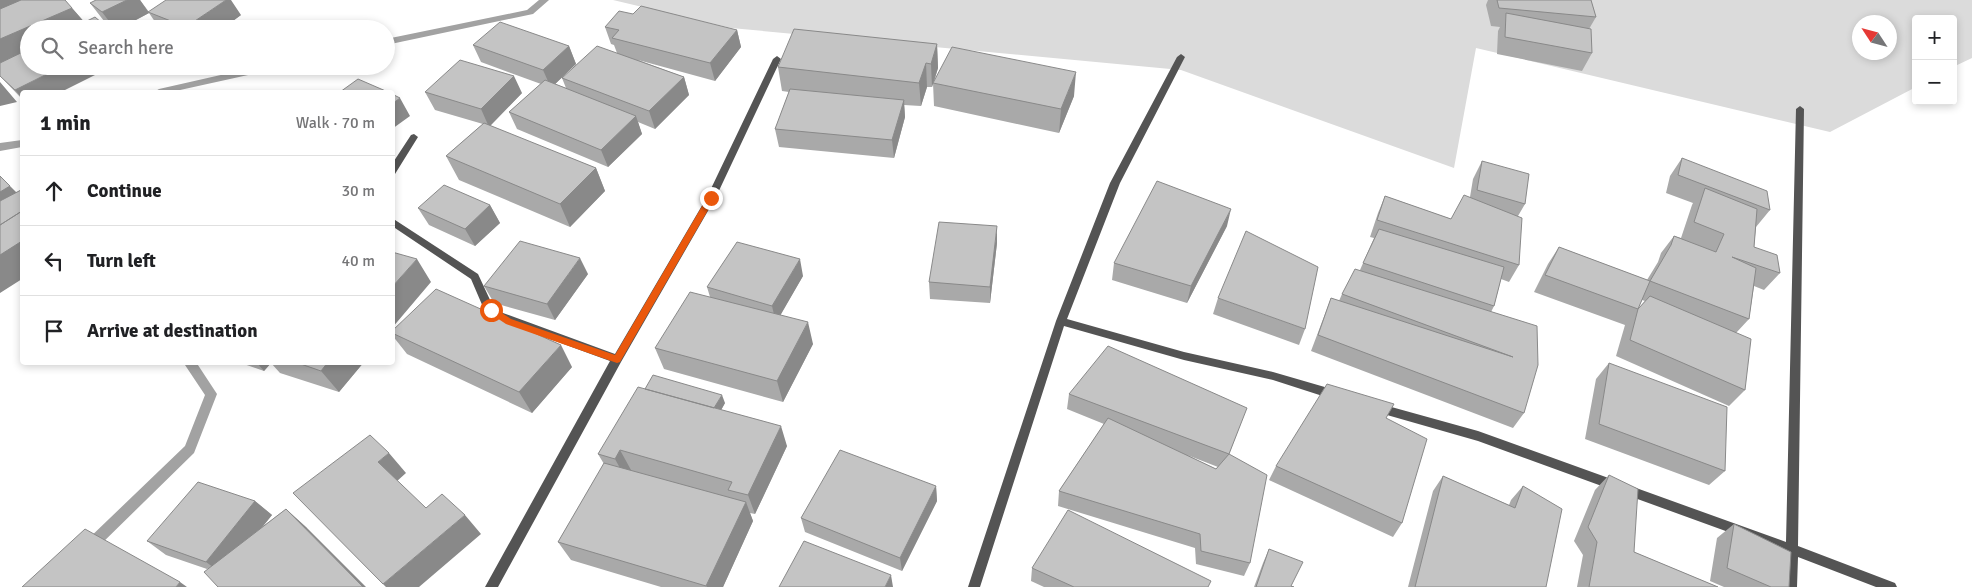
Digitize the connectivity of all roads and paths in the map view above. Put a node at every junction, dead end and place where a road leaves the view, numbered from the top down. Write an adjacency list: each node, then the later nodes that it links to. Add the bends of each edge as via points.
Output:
1 (1181, 57): 7 (street, via 1116,183)
2 (777, 59): 8 (street, via 711,198)
3 (1800, 109): 11 (street)
4 (414, 137): 5 (street)
5 (395, 167)
6 (395, 223): 8 (street, via 475,277 487,304 499,316)
7 (1061, 321): 9 (street, via 1184,356 1273,376); 13 (street)
8 (617, 359): 12 (street)
9 (1347, 399)
10 (1366, 404): 11 (street, via 1478,436)
11 (1791, 549): 14 (street); 15 (street)
12 (491, 587)
13 (974, 587)
14 (1791, 587)
15 (1891, 587)

